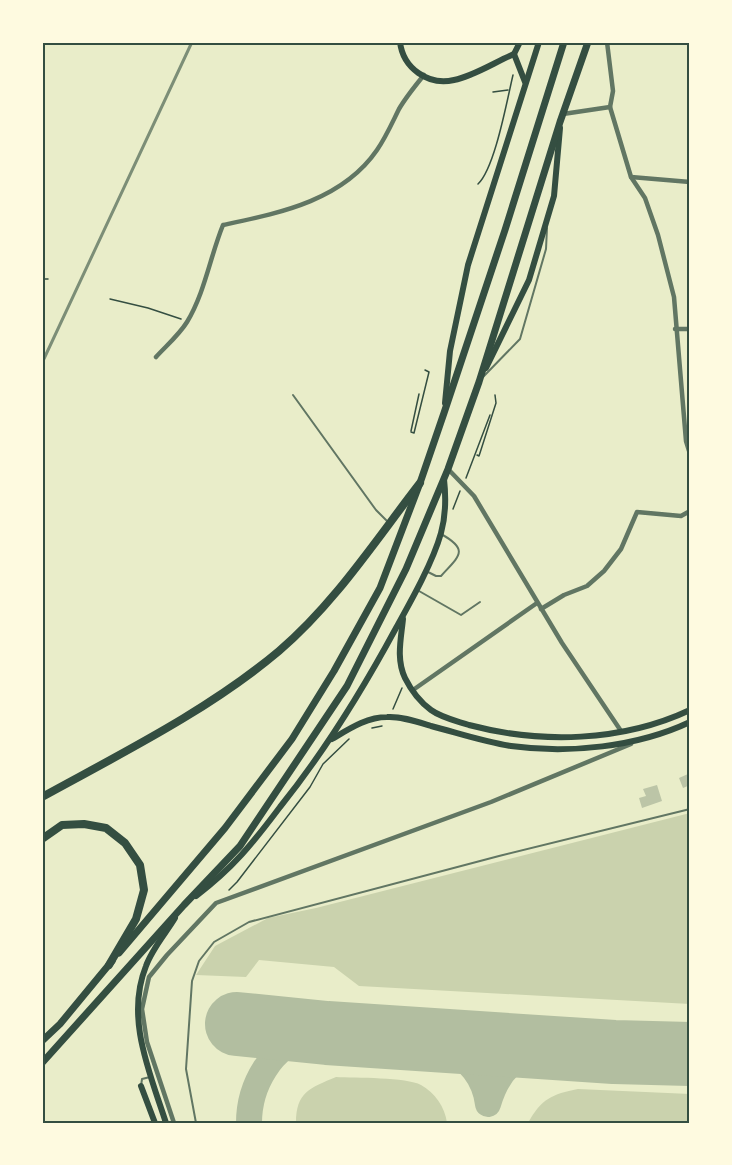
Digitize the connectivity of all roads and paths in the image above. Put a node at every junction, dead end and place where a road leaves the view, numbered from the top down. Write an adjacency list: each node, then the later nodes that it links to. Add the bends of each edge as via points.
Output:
1 (400, 42): 8 (main road, via 408,65)
2 (520, 42): 7 (main road)
3 (539, 42): 9 (main road)
4 (564, 42): 31 (main road)
5 (588, 42): 13 (main road)
6 (607, 42): 12 (street, via 613,91)
7 (515, 56): 8 (main road, via 456,80 436,80); 9 (main road); 10 (path)
8 (424, 75): 22 (street, via 377,150 342,184 292,208 223,225)
9 (525, 82): 31 (main road, via 464,280 450,351)
10 (509, 90): 11 (path); 17 (path, via 500,130 484,178)
11 (493, 92)
12 (610, 107): 13 (street); 15 (street)
13 (563, 114): 14 (main road)
14 (560, 122): 18 (main road, via 554,196); 27 (main road)
15 (631, 177): 16 (street); 23 (street, via 645,198 658,235 674,297)
16 (690, 182)
17 (478, 184)
18 (548, 217): 27 (main road, via 529,280); 27 (lane, via 546,249 520,339)
19 (42, 279): 20 (path)
20 (48, 279)
21 (110, 299): 22 (path)
22 (187, 322): 25 (street)
23 (675, 329): 24 (street); 33 (street)
24 (690, 329)
25 (156, 357)
26 (425, 370): 28 (path, via 429,372 414,433 411,432)
27 (479, 382): 34 (main road)
28 (419, 394)
29 (292, 395): 38 (lane)
30 (495, 395): 32 (path, via 496,403 479,456 476,455)
31 (444, 413): 36 (main road)
32 (490, 415)
33 (690, 454)
34 (448, 469): 35 (main road); 43 (street, via 474,496)
35 (444, 478): 39 (main road, via 446,503); 60 (main road, via 406,569 347,686 240,846)
36 (420, 483): 38 (highway); 61 (main road, via 380,588 292,739 225,828)
37 (690, 511): 44 (street, via 681,516 637,512 621,549 604,571 587,586)
38 (389, 523): 56 (highway, via 344,584 281,650 231,689)
39 (441, 534): 40 (main road); 40 (lane, via 455,542 459,555 441,576)
40 (425, 570): 41 (main road)
41 (416, 590): 42 (lane, via 461,615); 45 (main road)
42 (480, 602)
43 (537, 603): 44 (street); 47 (street)
44 (541, 609): 52 (street)
45 (404, 613): 47 (main road, via 399,653); 55 (main road, via 370,677)
46 (402, 689): 49 (path)
47 (412, 690): 52 (main road, via 432,711 449,719 504,733 553,738)
48 (690, 710): 52 (main road)
49 (390, 717): 51 (path, via 387,725); 54 (main road, via 512,746 553,749); 55 (main road, via 358,724)
50 (690, 722): 54 (main road)
51 (369, 729)
52 (621, 731)
53 (352, 736): 59 (path, via 323,764 310,787 237,882)
54 (642, 739): 59 (street, via 491,802)
55 (329, 740): 60 (main road, via 242,856 218,880)
56 (42, 798)
57 (690, 809): 69 (lane, via 249,922 214,942 199,961 192,981 186,1069)
58 (42, 839): 61 (highway, via 62,825 106,828 125,843 140,865 144,890 136,919)
59 (216, 903): 68 (street, via 149,977 142,1009 147,1042)
60 (184, 904): 63 (main road); 64 (main road, via 146,965 136,1002 139,1036)
61 (109, 965): 62 (main road)
62 (42, 1041)
63 (42, 1063)
64 (152, 1078): 65 (lane, via 145,1077); 67 (main road)
65 (141, 1086): 66 (main road)
66 (155, 1123)
67 (166, 1123)
68 (174, 1123)
69 (196, 1123)

